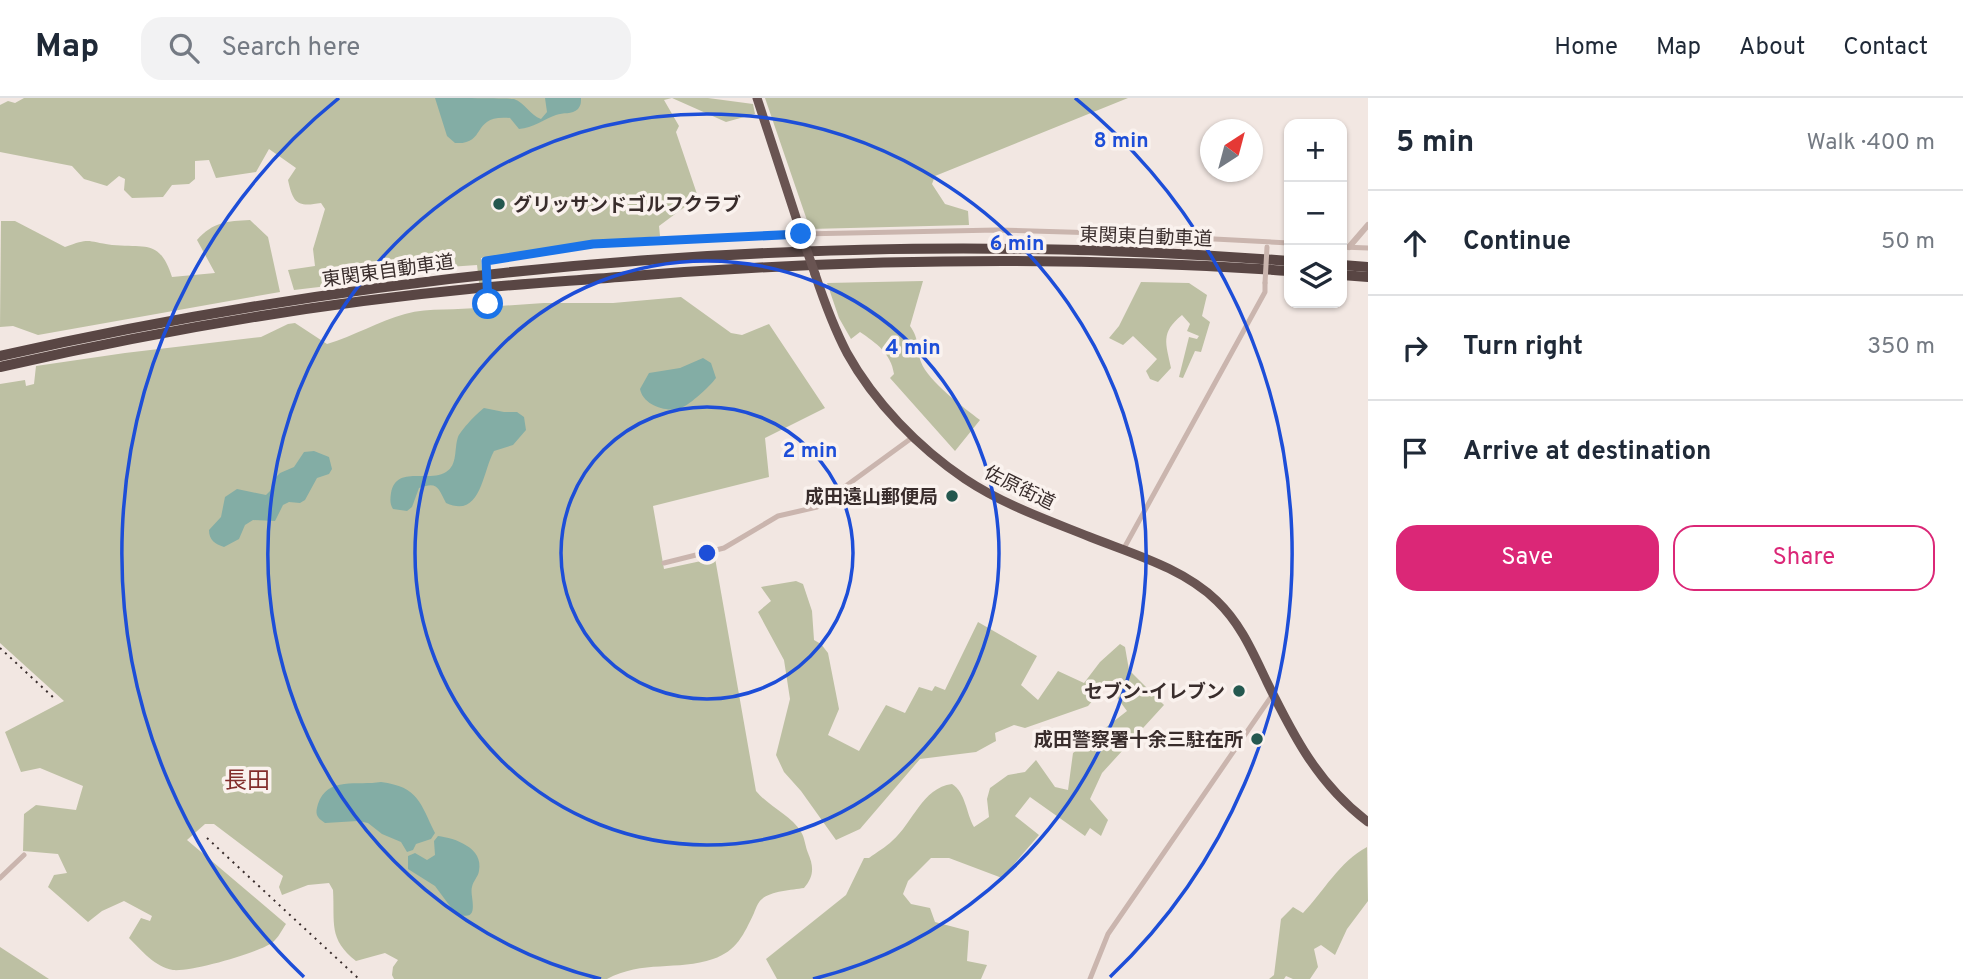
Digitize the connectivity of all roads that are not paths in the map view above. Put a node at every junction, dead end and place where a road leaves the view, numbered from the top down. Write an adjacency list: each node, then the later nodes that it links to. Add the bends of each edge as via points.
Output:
1 (757, 98): 3 (highway, 佐原街道)
2 (1368, 225): 6 (street)
3 (802, 238): 5 (street, via 997,230); 15 (street, bridge, via 593,244 486,261); 18 (highway, 佐原街道, bridge, via 851,360)
4 (1284, 243): 5 (street)
5 (1267, 244): 19 (street, bridge, via 1265,292)
6 (1347, 245)
7 (1347, 247): 8 (street)
8 (1368, 248)
9 (1284, 261): 16 (highway, 東関東自動車道, via 1089,251 928,250 573,267 282,303)
10 (1347, 265): 11 (highway)
11 (1368, 267)
12 (1284, 271): 17 (highway, 東関東自動車道, via 985,261 711,270 388,298 190,328)
13 (1347, 275): 14 (highway)
14 (1368, 277)
15 (488, 304)
16 (0, 356)
17 (0, 367)
18 (914, 437): 19 (highway, 佐原街道, via 986,491); 20 (street, via 817,507 778,516 724,548)
19 (1123, 550): 21 (highway, 佐原街道, via 1179,574 1217,601 1245,636)
20 (664, 563)
21 (1273, 694): 22 (highway, 佐原街道, via 1313,767); 25 (street, via 1108,934)
22 (1368, 821)
23 (24, 855): 24 (street)
24 (0, 878)
25 (1090, 979)

